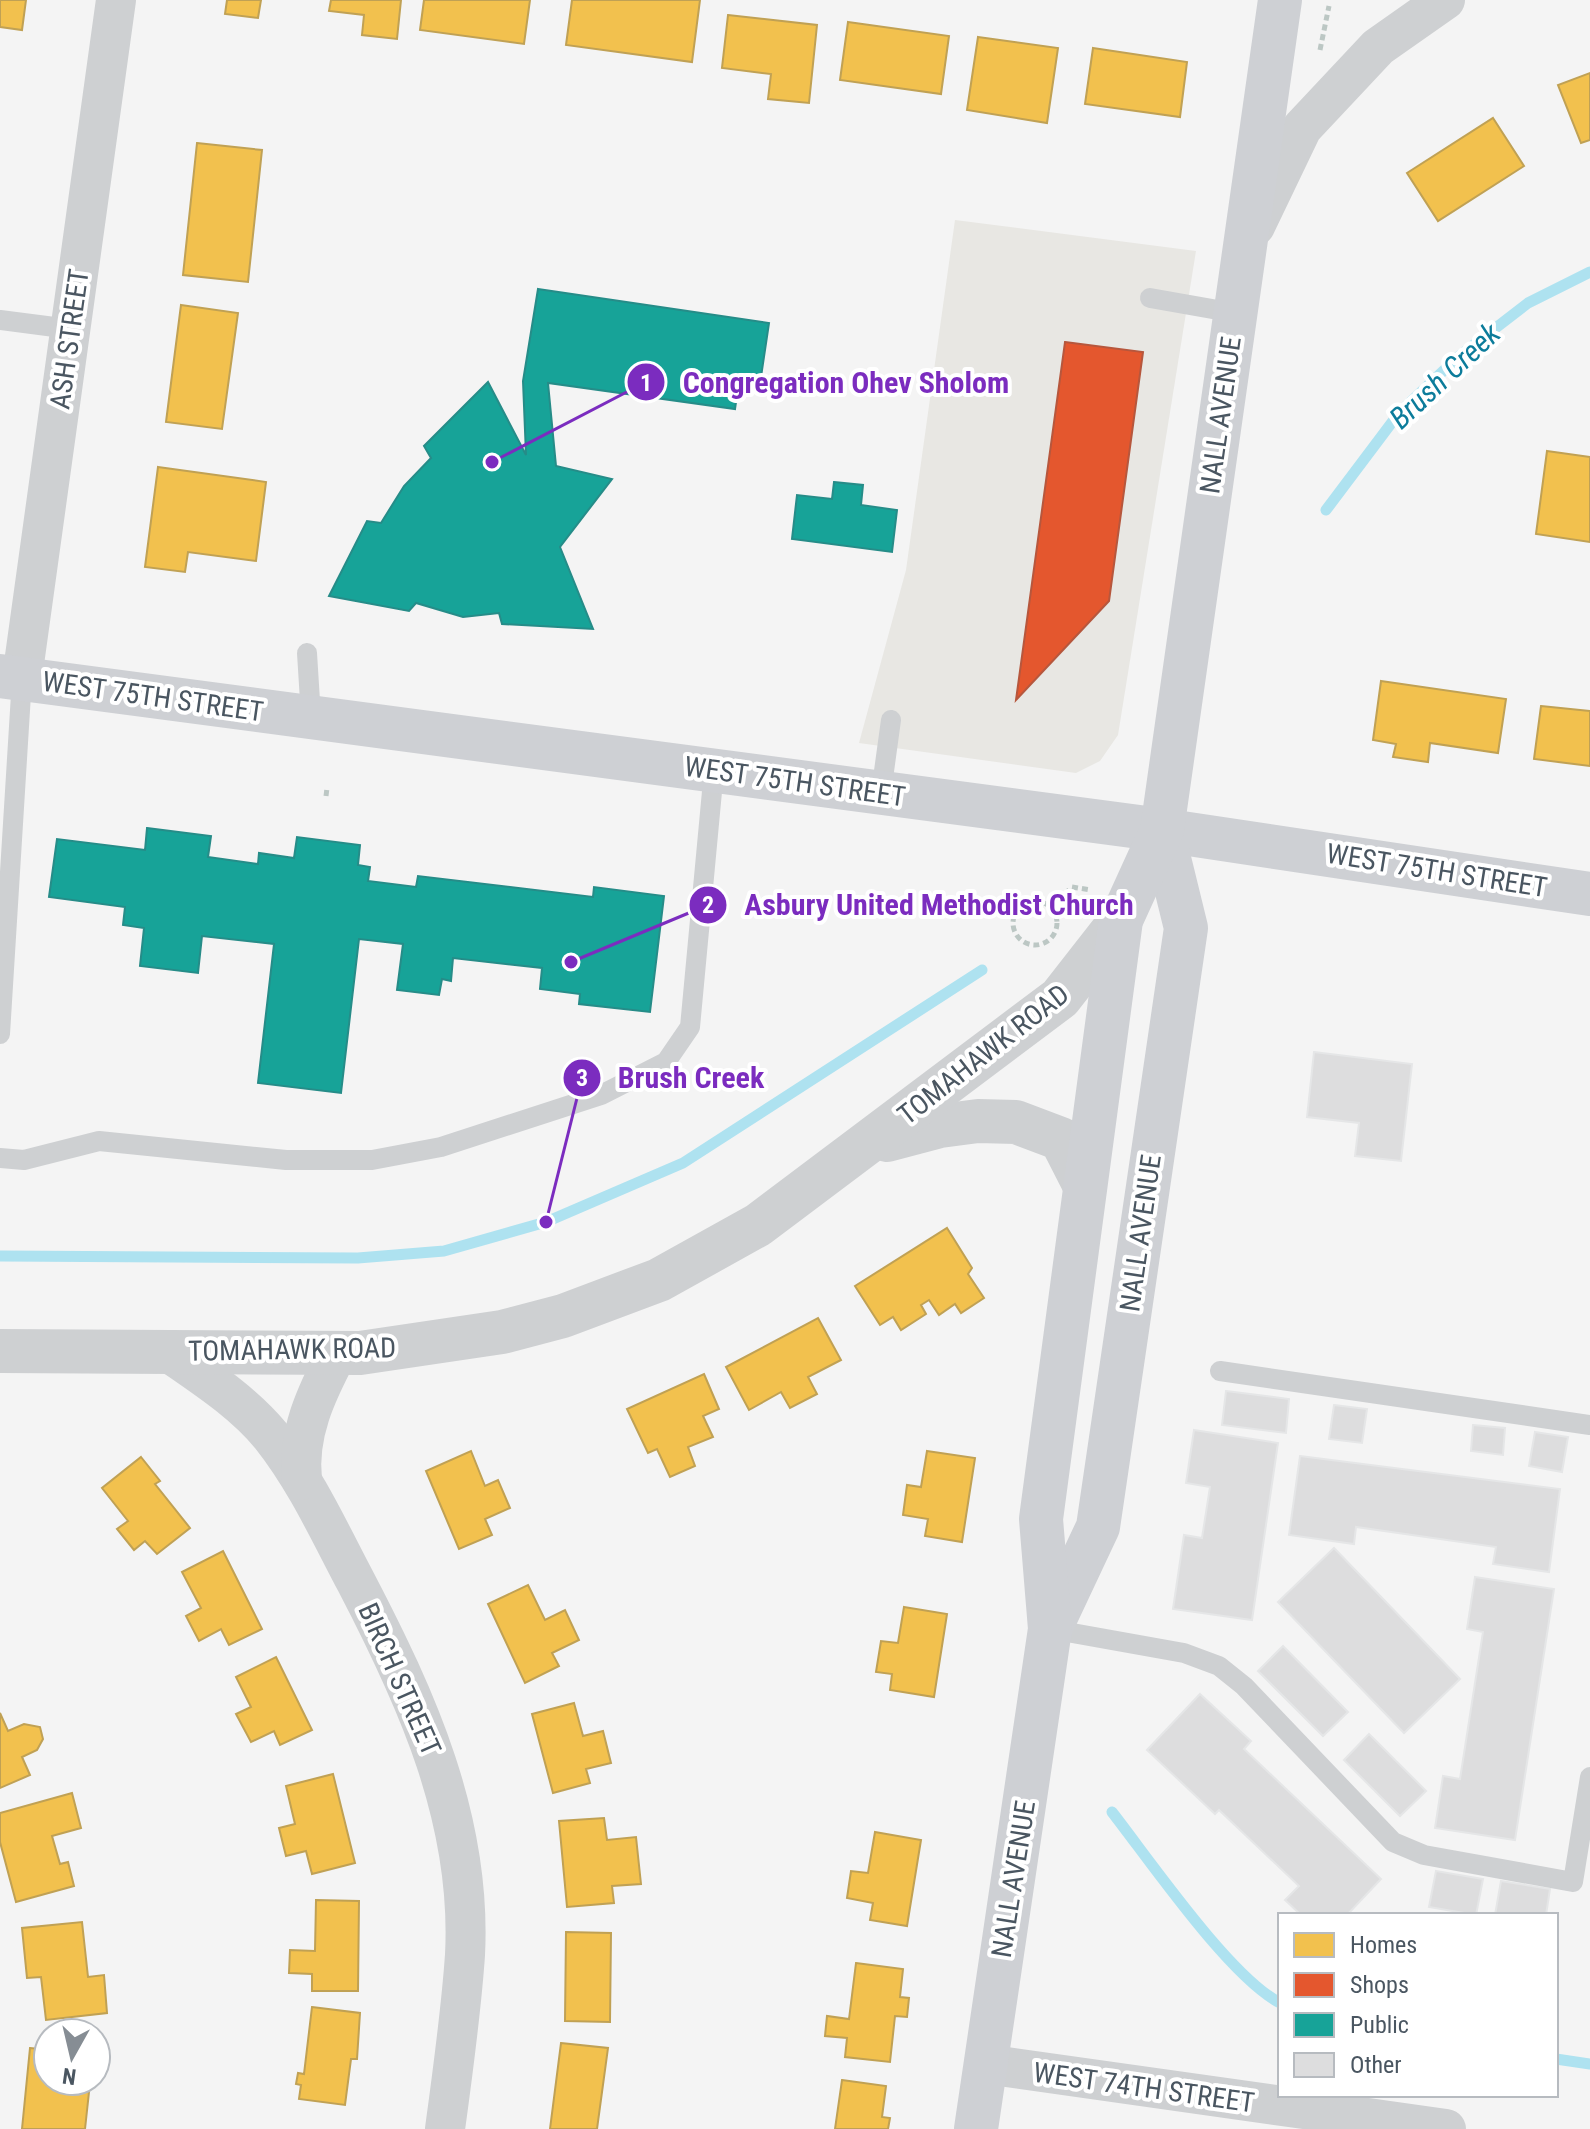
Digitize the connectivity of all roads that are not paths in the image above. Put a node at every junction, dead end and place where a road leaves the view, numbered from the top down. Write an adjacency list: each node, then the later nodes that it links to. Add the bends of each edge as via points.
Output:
1 (116, 0): 8 (street, ASH STREET)
2 (1280, 0): 4 (main road, NALL AVENUE)
3 (1445, 0): 4 (street, via 1378,47 1302,128)
4 (1244, 252): 6 (main road, NALL AVENUE)
5 (1150, 298): 6 (lane)
6 (1235, 313): 15 (main road, NALL AVENUE)
7 (0, 320): 8 (lane)
8 (70, 329): 10 (street, ASH STREET)
9 (307, 653): 11 (lane)
10 (11, 677): 11 (main road, WEST 75TH STREET); 18 (lane)
11 (311, 717): 13 (main road, WEST 75TH STREET)
12 (891, 720): 14 (lane)
13 (714, 770): 14 (main road, WEST 75TH STREET); 20 (lane, via 690,1027 666,1062 601,1095 441,1147 372,1160 286,1160 99,1141 24,1160)
14 (881, 793): 15 (main road, WEST 75TH STREET)
15 (1162, 830): 16 (main road, WEST 75TH STREET); 17 (main road, NALL AVENUE); 28 (main road, NALL AVENUE, via 1186,928 1098,1527)
16 (1590, 894)
17 (1121, 920): 19 (street, TOMAHAWK ROAD, via 1068,991); 21 (main road, NALL AVENUE)
18 (0, 1034)
19 (869, 1143): 21 (street, TOMAHAWK ROAD, via 940,1126 1016,1122 1061,1139); 24 (street, TOMAHAWK ROAD, via 758,1225 659,1280 502,1332)
20 (0, 1158)
21 (1085, 1186): 28 (main road, NALL AVENUE, via 1041,1519)
22 (0, 1351): 23 (street, TOMAHAWK ROAD)
23 (168, 1352): 24 (street, TOMAHAWK ROAD); 27 (street, BIRCH STREET, via 238,1404)
24 (337, 1354): 27 (street, BIRCH STREET, via 305,1431 299,1454)
25 (1220, 1371): 26 (lane)
26 (1590, 1425)
27 (302, 1480): 31 (street, BIRCH STREET, via 422,1716 451,1813 465,1953)
28 (1050, 1629): 29 (lane, via 1184,1653 1219,1666 1393,1842 1424,1855 1573,1882); 30 (main road, NALL AVENUE)
29 (1590, 1777)
30 (985, 2064): 32 (main road, NALL AVENUE); 33 (street, WEST 74TH STREET)
31 (445, 2129)
32 (976, 2129)
33 (1446, 2129)

